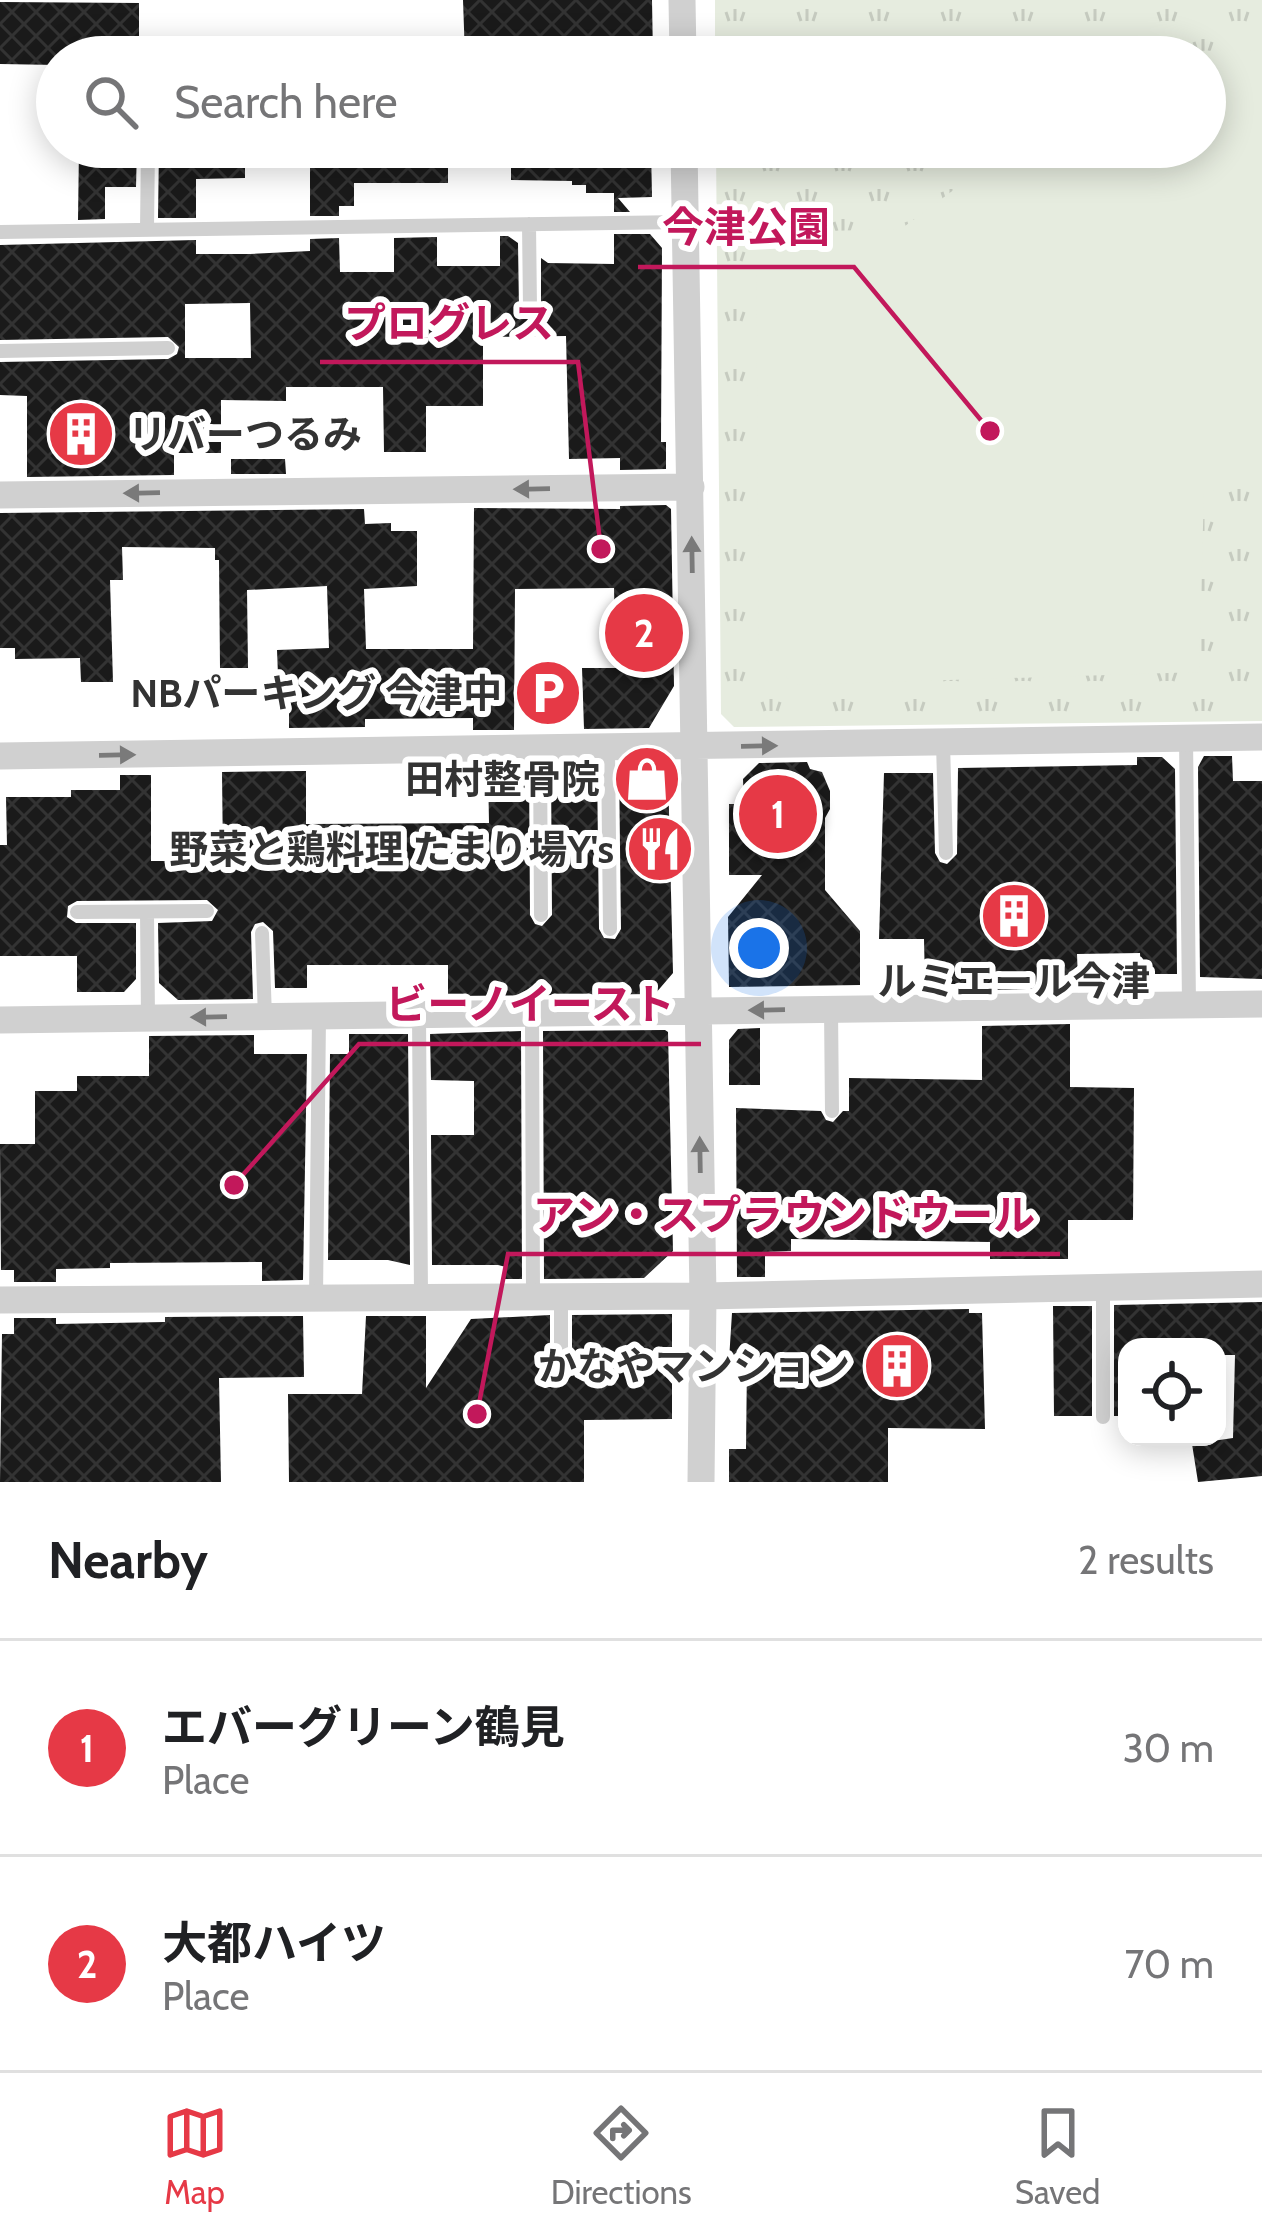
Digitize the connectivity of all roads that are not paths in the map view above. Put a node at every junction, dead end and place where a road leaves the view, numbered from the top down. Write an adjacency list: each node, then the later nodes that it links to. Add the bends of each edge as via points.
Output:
1 (682, 0): 2 (street)
2 (683, 36)
3 (148, 168): 7 (lane)
4 (685, 168): 5 (street)
5 (686, 222): 6 (lane); 12 (street)
6 (529, 224): 7 (lane); 9 (lane)
7 (147, 230): 8 (lane)
8 (0, 232)
9 (530, 308)
10 (168, 348): 11 (lane)
11 (0, 351)
12 (691, 488): 13 (street, one-way to 13); 17 (street, one-way to 12)
13 (0, 495)
14 (1186, 737): 15 (street); 16 (street); 28 (lane)
15 (1262, 737)
16 (943, 742): 17 (street, one-way to 16); 21 (lane)
17 (694, 748): 18 (street); 31 (street)
18 (608, 749): 19 (street); 26 (lane)
19 (540, 750): 20 (street, one-way to 19); 25 (lane)
20 (0, 756)
21 (946, 853)
22 (206, 911): 24 (lane)
23 (77, 912): 24 (lane)
24 (147, 912): 36 (lane)
25 (542, 915)
26 (610, 929)
27 (262, 933): 35 (lane)
28 (1190, 1004): 29 (street); 30 (street)
29 (1262, 1004)
30 (831, 1009): 31 (street, one-way to 31); 38 (lane)
31 (698, 1011): 32 (street); 41 (street, one-way to 31)
32 (532, 1013): 33 (street); 42 (lane)
33 (419, 1014): 34 (street); 44 (lane)
34 (319, 1016): 35 (street); 43 (lane)
35 (266, 1017): 36 (street, one-way to 36)
36 (148, 1018): 37 (street)
37 (0, 1020)
38 (832, 1111)
39 (1262, 1284): 40 (street)
40 (1103, 1287): 41 (street); 47 (lane)
41 (703, 1296): 42 (street); 48 (street)
42 (547, 1297): 44 (street); 46 (lane)
43 (316, 1298): 44 (street); 45 (street)
44 (422, 1298)
45 (0, 1300)
46 (561, 1374)
47 (1103, 1417)
48 (701, 1482)

